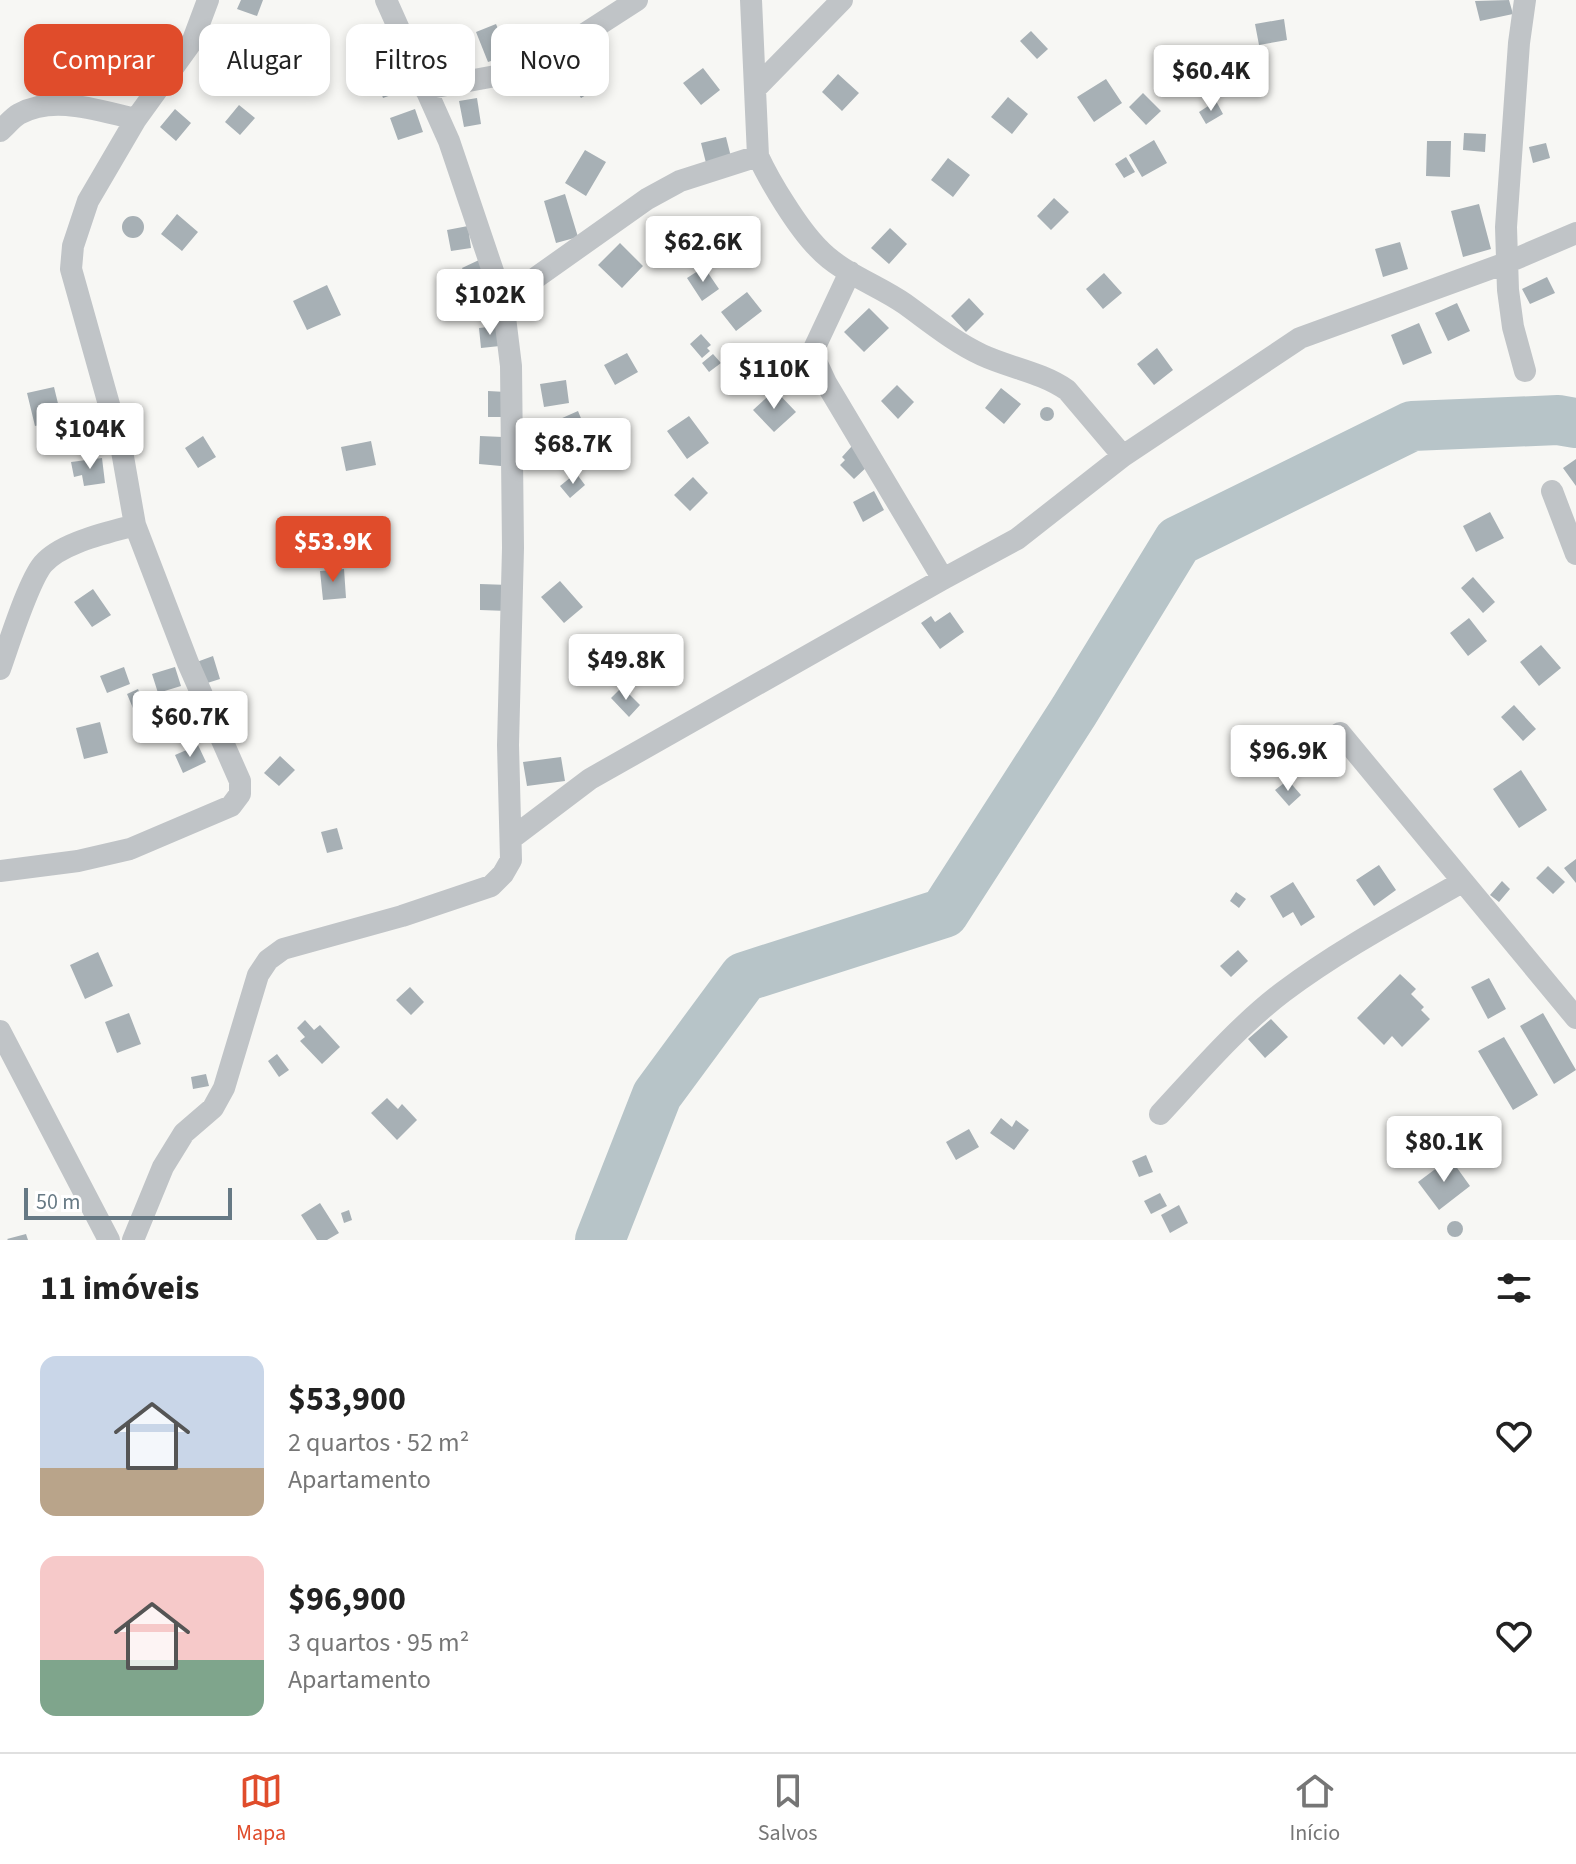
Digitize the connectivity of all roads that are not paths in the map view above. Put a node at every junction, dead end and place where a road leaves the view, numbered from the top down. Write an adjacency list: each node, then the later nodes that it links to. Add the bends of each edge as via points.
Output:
1 (208, 0): 11 (street, via 193,40)
2 (386, 0): 7 (street)
3 (637, 0): 8 (street, via 558,51)
4 (751, 0): 9 (street)
5 (842, 0): 9 (street)
6 (1525, 0): 15 (street)
7 (397, 24)
8 (475, 80)
9 (755, 89): 13 (street)
10 (428, 96): 17 (street, via 449,141)
11 (136, 119): 12 (street, via 45,104 19,114); 21 (street, via 88,201 71,269 122,451)
12 (0, 131)
13 (758, 156): 16 (street, via 818,249); 17 (street, via 680,181 647,199)
14 (1576, 233): 15 (street)
15 (1506, 263): 18 (street, via 1513,327); 19 (street, via 1300,338)
16 (850, 272): 19 (street, via 982,355 1056,382); 23 (street, via 812,353)
17 (503, 301): 26 (street, via 511,366)
18 (1525, 371)
19 (1123, 456): 23 (street, via 1017,539)
20 (1552, 491): 22 (street)
21 (135, 525): 24 (street, via 84,540 42,565); 27 (street, via 240,781 240,794 231,806 130,849)
22 (1576, 554)
23 (943, 579): 26 (street, via 590,779)
24 (0, 669)
25 (1340, 733): 28 (street)
26 (512, 838): 33 (street, via 511,860 491,886 283,949 268,960 249,1000 224,1088 213,1108 184,1133 163,1167)
27 (0, 871)
28 (1462, 882): 29 (street); 31 (street, via 1324,962 1280,994)
29 (1576, 1018)
30 (0, 1031): 32 (street)
31 (1160, 1114)
32 (109, 1240)
33 (133, 1240)

